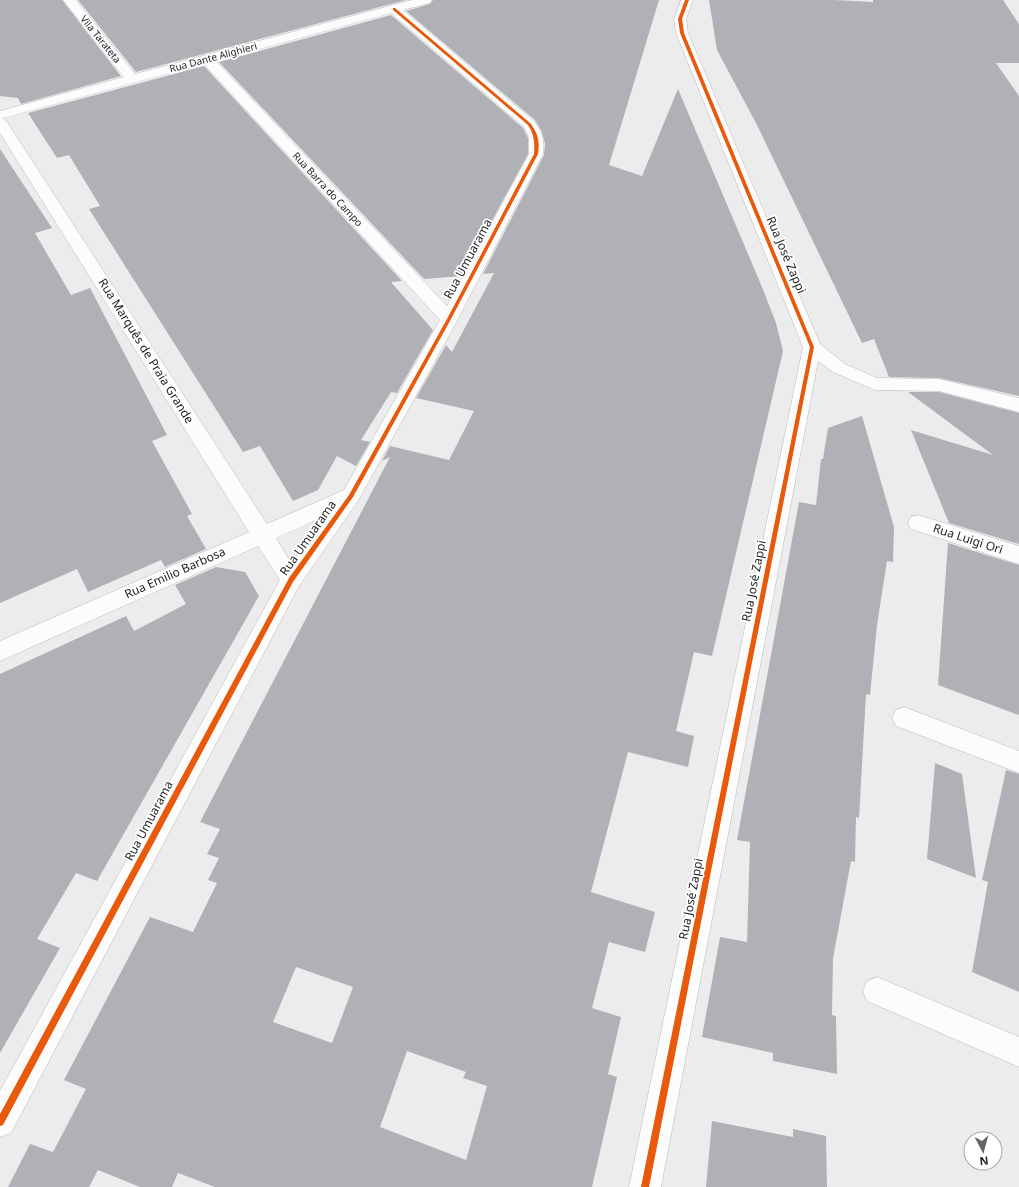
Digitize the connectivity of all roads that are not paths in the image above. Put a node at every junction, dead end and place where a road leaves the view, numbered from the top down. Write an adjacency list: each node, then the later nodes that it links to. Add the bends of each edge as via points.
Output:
1 (69, 0): 6 (street, Vila Tarateta)
2 (426, 0): 4 (street, Rua Dante Alighieri)
3 (687, 0): 10 (street, Rua José Zappi, via 680,19 682,33)
4 (394, 9): 5 (street, Rua Dante Alighieri); 9 (street, Rua Umuarama, via 529,124 536,133 538,142 536,154)
5 (207, 59): 6 (street, Rua Dante Alighieri); 9 (street, Rua Barra do Campo)
6 (132, 79): 7 (street, Rua Dante Alighieri)
7 (0, 114)
8 (0, 122): 14 (street, Rua Marquês de Praia Grande)
9 (449, 319): 12 (street, Rua Umuarama)
10 (812, 347): 11 (street, via 839,368 874,384 939,385); 23 (street, Rua José Zappi)
11 (1019, 405)
12 (351, 496): 14 (street, Rua Emilio Barbosa); 16 (street, Rua Umuarama)
13 (918, 523): 15 (street, Rua Luigi Ori)
14 (263, 535): 16 (street, Rua Marquês de Praia Grande); 17 (street, Rua Emilio Barbosa)
15 (1019, 555)
16 (291, 580): 22 (street, Rua Umuarama)
17 (0, 651)
18 (904, 718): 19 (street)
19 (1019, 762)
20 (877, 991): 21 (street)
21 (1019, 1052)
22 (0, 1122)
23 (645, 1187)

